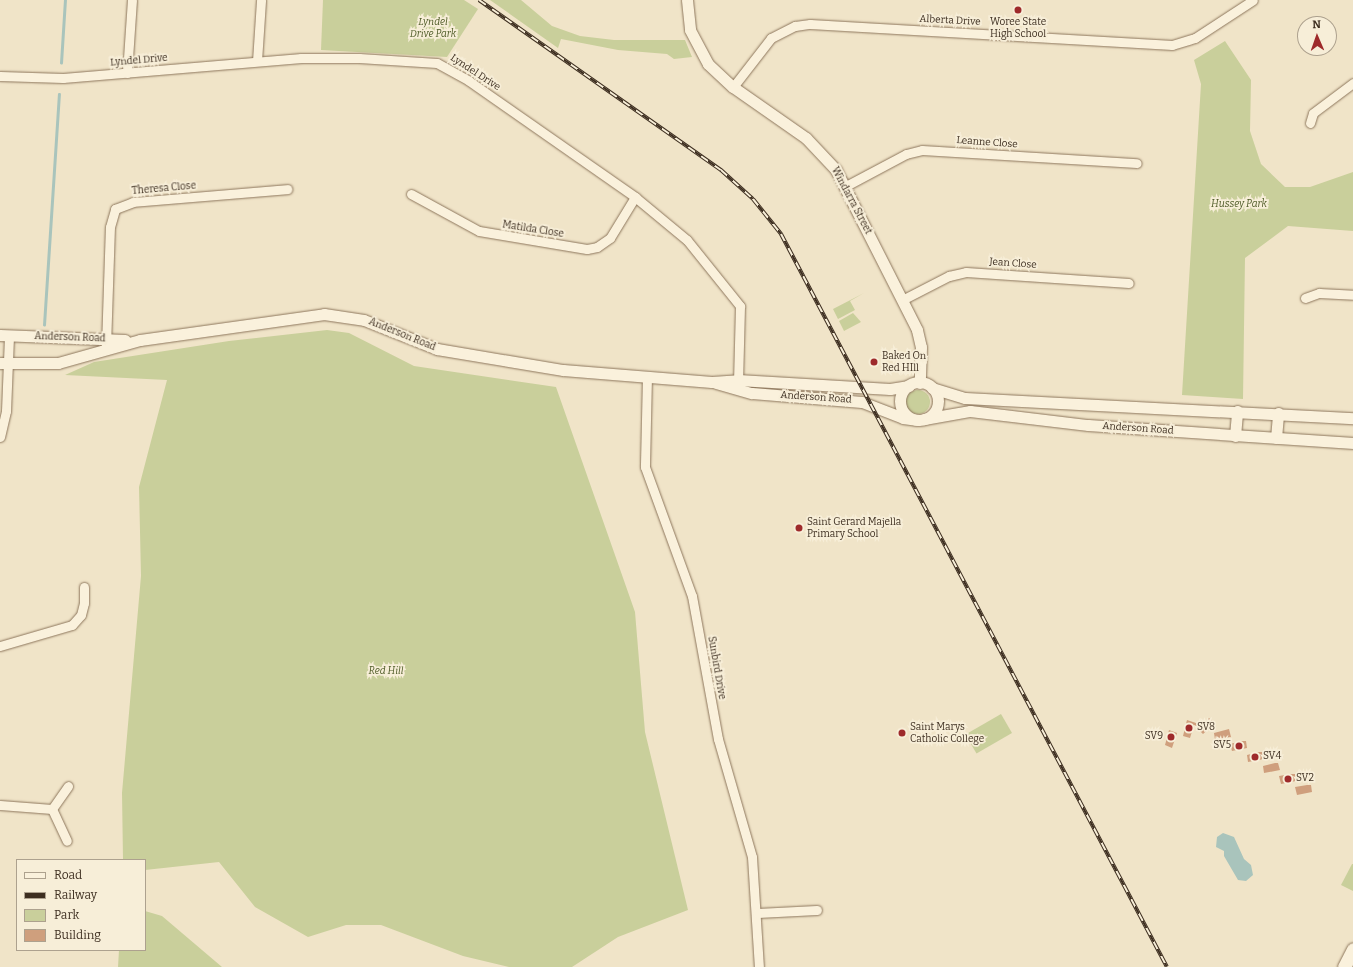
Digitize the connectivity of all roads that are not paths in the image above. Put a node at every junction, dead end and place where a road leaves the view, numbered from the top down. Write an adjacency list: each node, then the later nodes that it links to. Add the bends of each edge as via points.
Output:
1 (132, 0): 6 (street)
2 (261, 0): 5 (street)
3 (687, 0): 9 (street, Windarra Street, via 690,30 701,55)
4 (1253, 0): 9 (street, Alberta Drive, via 1195,38 1172,45 810,24 795,26 771,38)
5 (257, 61): 6 (street, Lyndel Drive); 15 (street, Lyndel Drive, via 344,57 437,63 469,81)
6 (127, 73): 7 (street, Lyndel Drive, via 63,78)
7 (0, 76)
8 (1353, 83): 10 (street, via 1313,114)
9 (733, 87): 12 (street, Windarra Street, via 806,138 827,159)
10 (1310, 123)
11 (1138, 163): 12 (street, Leanne Close, via 922,150 906,154)
12 (844, 187): 19 (street, Windarra Street)
13 (287, 189): 21 (street, Theresa Close, via 133,202 115,209 110,227)
14 (411, 194): 15 (street, Matilda Close, via 480,231 587,249 597,247 610,238)
15 (635, 196): 25 (street, Lyndel Drive, via 687,240 733,294 742,316)
16 (1129, 283): 19 (street, Jean Close, via 966,272 949,276)
17 (1353, 295): 18 (street, via 1319,293)
18 (1305, 298)
19 (902, 300): 24 (street, Windarra Street, via 920,340)
20 (4, 335): 21 (street, Anderson Road); 22 (street)
21 (105, 345): 22 (street, Anderson Road, via 58,363); 23 (street, Anderson Road, via 289,317 330,314 364,320 445,351 563,370)
22 (4, 364): 32 (street, via 6,411)
23 (647, 376): 25 (street, Anderson Road); 42 (street, Sunbird Drive, via 645,472 692,596 718,739 752,857)
24 (914, 384): 25 (street, Anderson Road, via 883,389); 26 (street); 30 (street, via 901,394 901,406 907,416)
25 (738, 385): 30 (street, Anderson Road, via 862,402 903,418)
26 (932, 388): 27 (street, via 965,398); 30 (street, via 937,406 932,415)
27 (1237, 411): 28 (street); 31 (street)
28 (1278, 414): 29 (street); 33 (street)
29 (1353, 418)
30 (921, 420): 31 (street, Anderson Road, via 970,411 1088,426)
31 (1235, 436): 33 (street, Anderson Road)
32 (0, 437)
33 (1276, 438): 34 (street, Anderson Road)
34 (1353, 443)
35 (84, 587): 36 (street, via 81,615 72,625)
36 (0, 646)
37 (68, 786): 39 (street)
38 (0, 805): 39 (street)
39 (52, 809): 40 (street)
40 (67, 841)
41 (817, 910): 42 (street)
42 (756, 913): 44 (street, Sunbird Drive)
43 (1353, 949): 45 (main road)
44 (759, 967)
45 (1344, 967)

